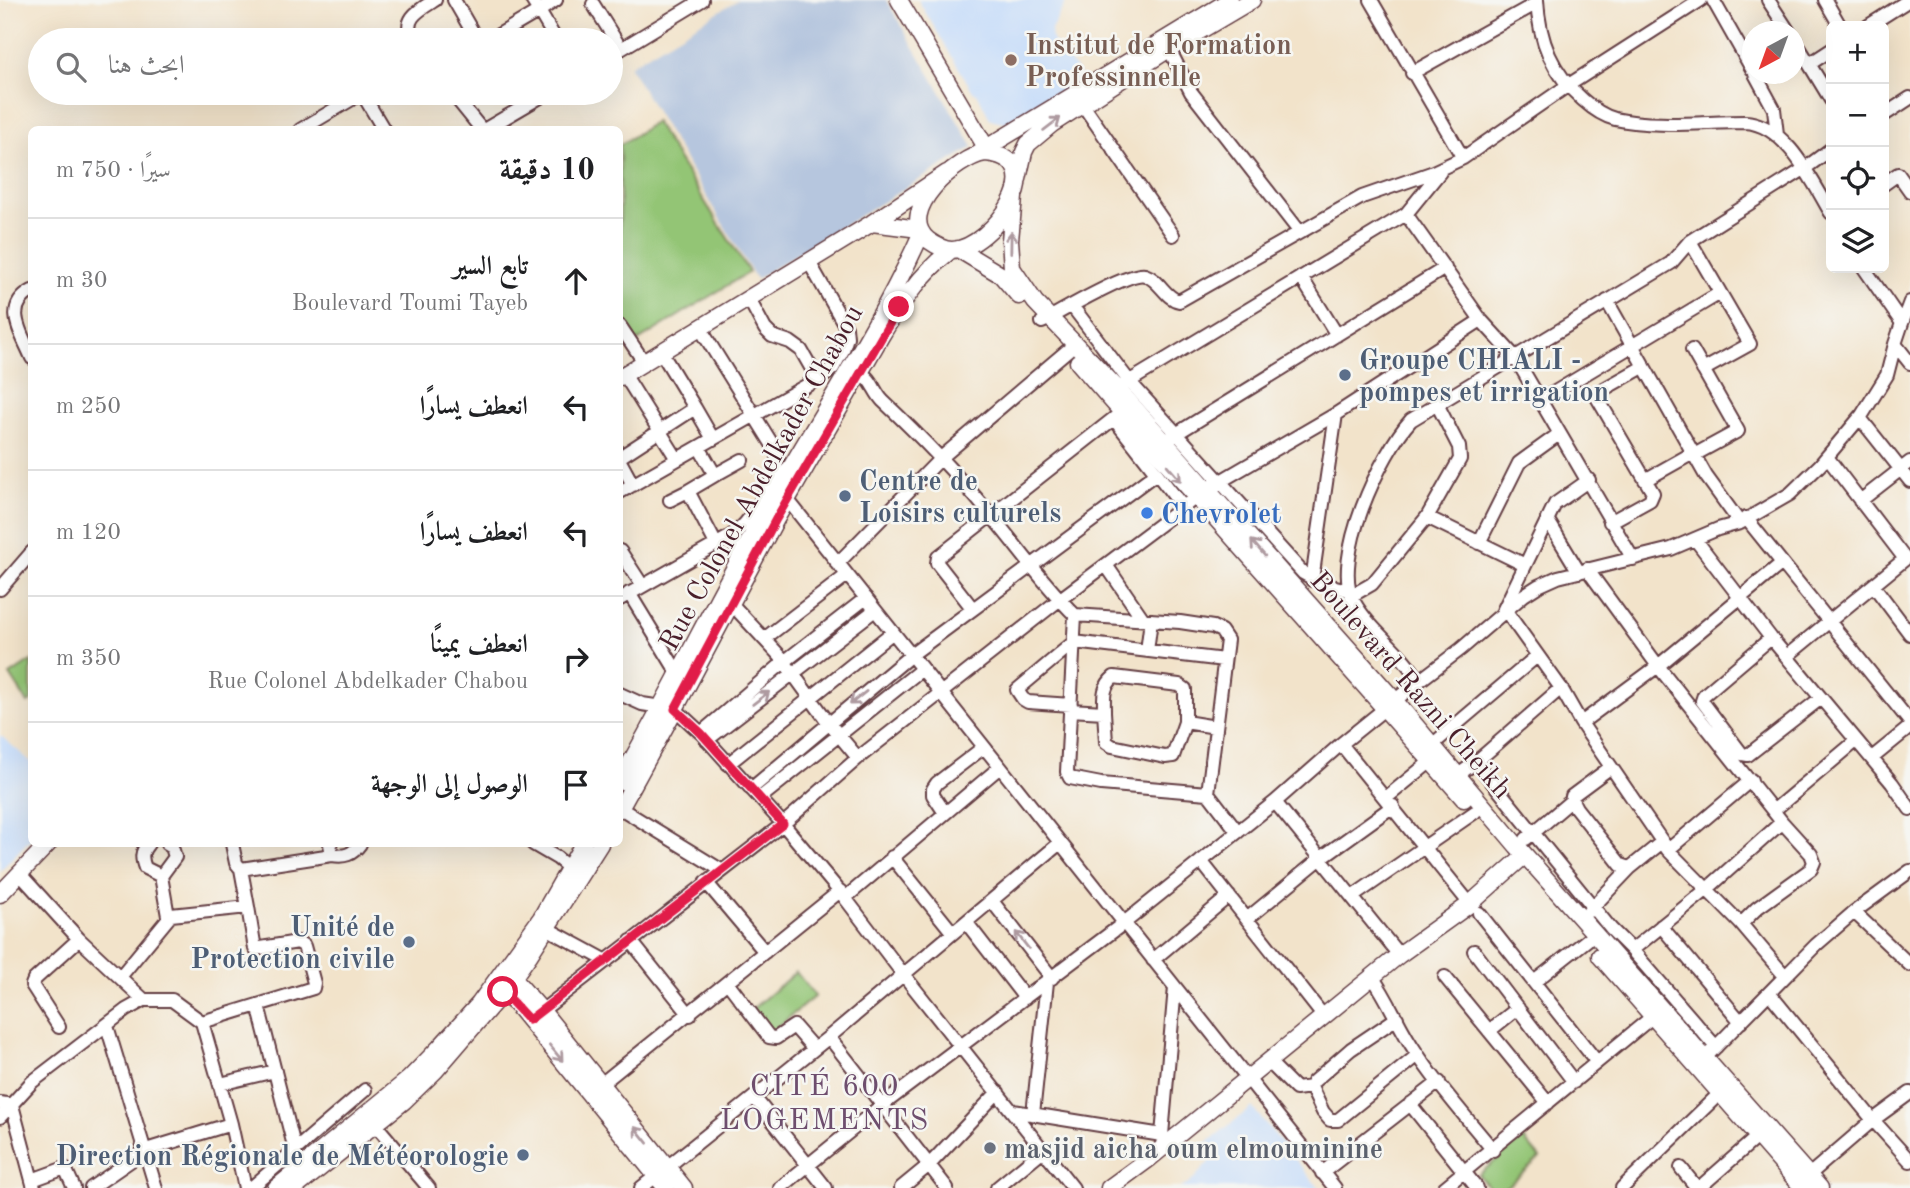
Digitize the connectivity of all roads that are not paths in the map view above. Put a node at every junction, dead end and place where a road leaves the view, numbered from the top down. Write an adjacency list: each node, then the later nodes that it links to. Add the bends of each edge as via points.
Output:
1 (435, 0): 20 (street, via 418,11)
2 (454, 0): 21 (street)
3 (556, 0): 16 (street)
4 (899, 0): 47 (main road)
5 (1230, 0): 47 (main road)
6 (1252, 0): 26 (main road)
7 (1371, 0): 31 (street)
8 (1701, 0): 33 (street)
9 (1713, 0): 27 (street)
10 (1768, 0): 17 (street)
11 (1825, 0): 18 (street)
12 (1909, 0): 19 (street)
13 (594, 1): 24 (street)
14 (1537, 1): 31 (street); 33 (street, via 1545,48)
15 (695, 2): 25 (street)
16 (535, 6): 22 (street); 23 (street)
17 (1782, 21)
18 (1837, 21)
19 (1876, 21)
20 (408, 28)
21 (470, 28)
22 (506, 28)
23 (549, 28)
24 (606, 28)
25 (623, 48)
26 (1169, 49): 40 (main road); 63 (street, via 1191,92)
27 (1742, 50)
28 (1826, 54): 30 (street)
29 (1805, 55): 30 (street)
30 (1811, 64): 34 (street)
31 (1412, 73): 49 (street)
32 (1761, 84): 46 (street, via 1774,109)
33 (1567, 86): 46 (street, via 1612,118 1752,122); 49 (street)
34 (1826, 91)
35 (1910, 98): 41 (street)
36 (342, 105): 42 (street)
37 (369, 105): 43 (street)
38 (462, 105): 44 (street)
39 (526, 105): 45 (street)
40 (1083, 105): 55 (main road, one-way to 40, via 1028,144); 64 (street)
41 (1889, 111)
42 (307, 126)
43 (382, 126)
44 (480, 126)
45 (490, 126)
46 (1777, 134): 52 (street)
47 (987, 152): 53 (main road); 55 (main road, via 1011,162)
48 (1826, 153): 52 (street)
49 (1463, 158): 51 (street)
50 (1910, 165): 54 (street)
51 (1445, 167): 60 (street); 63 (street, via 1362,197)
52 (1804, 169): 59 (street); 65 (street)
53 (947, 173): 61 (main road); 62 (main road, via 923,202)
54 (1898, 174): 56 (street); 57 (street)
55 (1018, 179): 58 (main road)
56 (1889, 180)
57 (1910, 191)
58 (1014, 197): 66 (main road, via 991,228); 77 (main road, Boulevard Razni Cheikh, one-way to 58, via 1012,268)
59 (1829, 210)
60 (1406, 214): 68 (street); 70 (street)
61 (872, 223): 62 (main road); 67 (main road)
62 (920, 231): 66 (main road, via 938,246); 130 (main road, Rue Colonel Abdelkader Chabou, via 896,289)
63 (1299, 231): 76 (street, via 1179,301 1141,274)
64 (1173, 235)
65 (1690, 241): 72 (street); 74 (street, via 1671,263)
66 (955, 249): 77 (main road, Boulevard Razni Cheikh, via 1001,275); 95 (main road, Rue Colonel Abdelkader Chabou, via 934,264 899,307)
67 (809, 262): 73 (main road); 98 (street, via 846,327 847,337 833,368)
68 (1445, 268): 78 (street); 82 (street)
69 (1867, 273): 79 (street)
70 (1301, 277): 82 (street); 99 (street)
71 (28, 293): 85 (street, via 15,309)
72 (1720, 293): 84 (street); 93 (street, via 1750,344)
73 (749, 299): 80 (main road); 98 (street, via 765,329 801,349)
74 (1607, 301): 84 (street); 89 (street)
75 (1910, 302): 79 (street)
76 (1072, 306): 77 (street); 99 (street)
77 (1046, 320): 86 (main road, Boulevard Razni Cheikh); 99 (main road, Boulevard Razni Cheikh)
78 (1481, 320): 89 (street); 104 (street)
79 (1902, 323): 83 (street)
80 (700, 328): 88 (main road); 105 (street)
81 (623, 331): 90 (street)
82 (1337, 335): 110 (street)
83 (1895, 344): 91 (street); 107 (street, via 1887,375)
84 (1632, 346): 92 (street); 94 (street)
85 (28, 347)
86 (1068, 350): 106 (main road, Boulevard Razni Cheikh); 116 (street)
87 (1692, 350): 93 (street)
88 (661, 352): 90 (main road); 103 (street)
89 (1515, 357): 101 (street); 102 (street)
90 (644, 362): 96 (main road)
91 (1910, 363)
92 (1643, 367): 100 (street); 114 (street)
93 (1703, 370): 114 (street, via 1738,431)
94 (1590, 371): 100 (street); 101 (street)
95 (860, 373): 116 (street); 130 (main road, Rue Colonel Abdelkader Chabou)
96 (623, 374)
97 (623, 377): 108 (street)
98 (817, 378): 105 (street)
99 (1123, 385): 110 (main road, Boulevard Razni Cheikh)
100 (1602, 391): 125 (street, via 1595,398)
101 (1540, 401): 109 (street)
102 (1437, 404): 135 (street, via 1460,458); 159 (street, via 1405,427 1370,487 1354,530)
103 (695, 408): 108 (street); 111 (street)
104 (1336, 414): 131 (street); 155 (street)
105 (755, 416): 111 (street); 139 (street, via 777,452 778,464 748,523)
106 (1118, 416): 112 (main road, Boulevard Razni Cheikh); 134 (street)
107 (1860, 418): 117 (street); 121 (street)
108 (658, 431): 115 (street); 118 (street)
109 (1559, 434): 124 (street); 141 (street, via 1518,463)
110 (1171, 437): 131 (main road, Boulevard Razni Cheikh)
111 (713, 439): 113 (street)
112 (1141, 444): 122 (street); 131 (main road, Boulevard Razni Cheikh, one-way to 131)
113 (699, 447): 118 (street); 123 (street)
114 (1694, 454): 125 (street); 137 (street)
115 (623, 457)
116 (942, 457): 134 (street); 149 (street)
117 (1826, 457): 133 (street); 137 (street, via 1790,495)
118 (677, 459): 127 (street)
119 (742, 460): 123 (street)
120 (623, 465): 127 (street)
121 (1905, 465): 126 (street); 133 (street)
122 (1155, 474): 131 (street); 152 (street)
123 (715, 475): 129 (street)
124 (1589, 480): 136 (street, via 1555,504); 138 (street)
125 (1645, 481): 138 (street, via 1652,497)
126 (1910, 481)
127 (634, 485): 128 (street)
128 (623, 490)
129 (688, 491): 132 (street); 142 (street)
130 (783, 494): 145 (main road, Rue Colonel Abdelkader Chabou); 149 (street); 163 (main road, Rue Colonel Abdelkader Chabou)
131 (1202, 494): 150 (street); 155 (street); 192 (main road, Boulevard Razni Cheikh)
132 (670, 500)
133 (1860, 501): 147 (street)
134 (991, 514): 152 (street); 165 (street, via 938,557 937,563)
135 (1427, 517): 141 (street); 159 (street, via 1372,584)
136 (1547, 519): 151 (street); 153 (street)
137 (1743, 521): 140 (street); 148 (street)
138 (1610, 522): 146 (street)
139 (732, 536): 142 (street); 145 (street)
140 (1695, 539): 146 (street); 162 (street)
141 (1479, 543): 151 (street)
142 (716, 544): 156 (street)
143 (623, 556): 156 (street)
144 (28, 557): 158 (street)
145 (740, 558): 163 (main road, Rue Colonel Abdelkader Chabou)
146 (1633, 559): 153 (street)
147 (1908, 559): 157 (street)
148 (1782, 563): 162 (street); 170 (street)
149 (837, 564): 154 (street)
150 (1106, 565): 164 (street); 169 (street)
151 (1525, 565): 167 (street)
152 (1031, 566): 164 (street); 165 (street)
153 (1583, 570): 167 (street, via 1538,586); 182 (street)
154 (847, 575): 161 (street); 174 (street)
155 (1312, 580): 159 (street)
156 (642, 585): 160 (street)
157 (1874, 586): 170 (street); 172 (street)
158 (0, 589)
159 (1350, 593): 186 (street)
160 (624, 596): 185 (street)
161 (866, 598): 166 (street); 181 (street)
162 (1741, 598): 173 (street); 182 (street)
163 (726, 599): 174 (street); 185 (main road, Rue Colonel Abdelkader Chabou); 194 (main road, Rue Colonel Abdelkader Chabou)
164 (1059, 600): 168 (street); 188 (street)
165 (973, 609): 177 (street)
166 (875, 610): 171 (street); 184 (street)
167 (1503, 613): 178 (street); 186 (street)
168 (1075, 615): 169 (street); 175 (street)
169 (1147, 620): 176 (street); 180 (street, via 1221,631 1227,640)
170 (1829, 622): 179 (street); 199 (street)
171 (893, 632): 177 (street); 190 (street)
172 (1910, 634)
173 (1771, 638): 179 (street); 191 (street, via 1703,695 1702,701 1742,754)
174 (764, 639): 181 (street)
175 (1073, 642): 176 (street); 193 (street); 193 (street, via 1017,690 1028,702)
176 (1147, 651): 180 (street)
177 (911, 655): 183 (street); 196 (street, one-way to 196)
178 (1537, 656): 187 (street); 206 (street)
179 (1787, 656): 191 (street)
180 (1224, 660): 200 (street)
181 (784, 662): 184 (street); 202 (street)
182 (1658, 666): 198 (street); 215 (street)
183 (922, 669): 188 (street); 201 (street)
184 (792, 674): 190 (street); 202 (street, one-way to 184)
185 (679, 675): 194 (main road, Rue Colonel Abdelkader Chabou)
186 (1419, 681): 192 (street)
187 (1561, 688): 198 (street); 209 (street)
188 (941, 693): 205 (street); 207 (street)
189 (623, 695): 194 (street)
190 (810, 697): 196 (street); 210 (street)
191 (1821, 698): 203 (street)
192 (1390, 704): 204 (street); 206 (main road, Boulevard Razni Cheikh)
193 (1070, 707): 195 (street); 217 (street, via 1070,778)
194 (668, 708): 202 (street); 214 (main road, Rue Colonel Abdelkader Chabou); 219 (main road, Rue Colonel Abdelkader Chabou)
195 (1104, 712): 197 (street, via 1106,742 1165,757 1173,756); 197 (street, via 1103,692 1114,677 1182,687)
196 (828, 722): 201 (street); 216 (street)
197 (1185, 722): 200 (street)
198 (1581, 723): 212 (street)
199 (1910, 725): 208 (street)
200 (1216, 727): 217 (street)
201 (839, 735): 207 (street); 216 (street)
202 (704, 736): 210 (street)
203 (1856, 741): 208 (street); 224 (street)
204 (1340, 744): 220 (street); 221 (street)
205 (984, 747): 211 (street); 226 (street, via 933,789)
206 (1432, 753): 213 (main road, Boulevard Razni Cheikh); 221 (street); 225 (main road, Boulevard Razni Cheikh)
207 (858, 758): 228 (street)
208 (1872, 758): 222 (street)
209 (1476, 762): 213 (street); 230 (street)
210 (728, 764): 216 (street)
211 (1000, 767): 226 (street); 231 (street)
212 (1611, 767): 218 (street); 232 (street)
213 (1458, 775): 243 (main road, Boulevard Razni Cheikh)
214 (623, 776)
215 (1751, 780): 224 (street); 232 (street)
216 (755, 793): 228 (street)
217 (1208, 793): 229 (street)
218 (1572, 800): 230 (street); 247 (street, via 1620,865)
219 (623, 802)
220 (1275, 802): 229 (street); 245 (street)
221 (1389, 802): 241 (street); 245 (street)
222 (1910, 809)
223 (623, 810): 249 (street)
224 (1773, 811): 227 (street)
225 (1475, 812): 241 (street); 243 (main road, Boulevard Razni Cheikh)
226 (944, 813): 244 (street)
227 (1782, 822): 255 (street); 269 (street, via 1814,862)
228 (783, 824): 249 (street); 257 (street)
229 (1238, 832): 246 (street)
230 (1532, 834): 243 (street); 264 (street)
231 (1060, 843): 260 (street); 268 (street)
232 (1665, 846): 247 (street); 255 (street)
233 (45, 847): 251 (main road)
234 (145, 847): 253 (street, via 141,858 145,868)
235 (172, 847): 253 (street, via 175,857)
236 (233, 847): 248 (street)
237 (357, 847): 242 (street, via 347,855)
238 (537, 847): 252 (street)
239 (582, 847): 252 (main road)
240 (597, 847): 252 (main road)
241 (1426, 848): 259 (street); 262 (street)
242 (331, 849): 248 (street)
243 (1520, 853): 262 (main road); 264 (main road, Boulevard Razni Cheikh); 274 (main road, Boulevard Razni Cheikh)
244 (892, 857): 257 (street); 272 (street)
245 (1321, 858): 259 (street); 266 (street)
246 (1201, 861): 258 (street); 268 (street)
247 (1630, 868): 264 (street)
248 (241, 869): 261 (street)
249 (721, 870): 254 (street)
250 (1910, 871): 263 (street)
251 (19, 873): 256 (main road); 273 (street)
252 (575, 873): 271 (main road); 289 (main road, via 541,918)
253 (161, 876): 265 (street)
254 (706, 882): 275 (street); 278 (street)
255 (1706, 890): 269 (street); 270 (street)
256 (0, 894)
257 (843, 895): 278 (street); 283 (street)
258 (1229, 896): 266 (street); 280 (street)
259 (1352, 897): 279 (street)
260 (992, 901): 267 (street); 288 (street, one-way to 260)
261 (248, 907): 265 (street); 296 (street, via 255,949 298,942 304,946 314,983 310,990)
262 (1474, 909): 279 (main road); 290 (street)
263 (1854, 912): 282 (street); 284 (street)
264 (1587, 913): 276 (street); 312 (main road, Boulevard Razni Cheikh)
265 (168, 916): 285 (street)
266 (1247, 919): 300 (street)
267 (966, 922): 272 (street); 294 (street)
268 (1124, 923): 280 (street); 288 (street)
269 (1741, 924): 284 (street)
270 (1661, 926): 276 (street); 304 (street)
271 (548, 929): 281 (street); 289 (main road)
272 (953, 933): 283 (street)
273 (79, 939): 285 (street); 306 (street, via 32,985)
274 (1587, 940): 290 (street); 301 (main road, Boulevard Razni Cheikh)
275 (631, 942): 281 (street); 299 (street)
276 (1632, 950): 312 (street)
277 (1474, 951): 297 (street)
278 (765, 952): 291 (street)
279 (1399, 956): 287 (main road)
280 (1153, 960): 292 (street)
281 (607, 961): 298 (street)
282 (1910, 965)
283 (903, 974): 308 (street); 309 (street)
284 (1784, 976): 293 (street)
285 (120, 977): 295 (street)
286 (1445, 977): 307 (street)
287 (1373, 978): 300 (main road); 302 (street)
288 (1049, 980): 294 (street); 332 (street)
289 (503, 982): 298 (main road); 334 (main road, via 435,1071)
290 (1534, 982): 314 (street)
291 (728, 983): 299 (street); 310 (street, via 769,1037 776,1038 794,1026)
292 (1175, 987): 316 (street); 338 (street)
293 (1770, 994): 304 (street); 335 (street)
294 (1025, 998): 309 (street)
295 (144, 1000): 303 (street, via 172,1000); 305 (street)
296 (258, 1005): 303 (street); 315 (street)
297 (1518, 1008): 307 (street); 318 (street)
298 (535, 1015): 322 (main road)
299 (690, 1015): 322 (street)
300 (1324, 1017): 313 (main road)
301 (1652, 1017): 312 (main road, Boulevard Razni Cheikh); 314 (street)
302 (1397, 1018): 311 (street); 320 (street, via 1351,1049)
303 (202, 1022): 319 (street)
304 (1741, 1022): 312 (street)
305 (107, 1026): 328 (street); 339 (street)
306 (59, 1027)
307 (1489, 1031): 327 (street)
308 (829, 1037): 310 (street); 330 (street)
309 (960, 1046): 323 (street); 330 (street)
310 (814, 1049): 326 (street)
311 (1418, 1055): 317 (street); 320 (street, via 1338,1120 1330,1120 1323,1112)
312 (1705, 1058): 325 (main road, Boulevard Razni Cheikh); 350 (main road, Boulevard Razni Cheikh)
313 (1269, 1062): 316 (main road); 320 (street, via 1296,1089)
314 (1597, 1062): 318 (street)
315 (275, 1071): 319 (street); 340 (street)
316 (1248, 1079): 338 (main road); 348 (street)
317 (1438, 1082): 329 (street); 342 (street)
318 (1574, 1082): 327 (street)
319 (220, 1084): 336 (street)
320 (1311, 1087)
321 (365, 1090): 340 (street)
322 (595, 1090): 349 (main road)
323 (998, 1092): 331 (street); 344 (street)
324 (1910, 1093): 335 (street)
325 (1719, 1094): 337 (main road, Boulevard Razni Cheikh); 372 (street)
326 (754, 1097): 345 (street); 349 (street)
327 (1548, 1103): 342 (street)
328 (6, 1104): 333 (street); 351 (street)
329 (1410, 1104): 347 (street); 348 (street)
330 (881, 1106): 344 (street); 345 (street)
331 (1013, 1111): 332 (street); 341 (street)
332 (1033, 1114): 338 (street)
333 (0, 1117)
334 (371, 1120): 357 (main road); 358 (main road); 359 (street)
335 (1873, 1120): 343 (street); 350 (street)
336 (231, 1124): 339 (street); 355 (street)
337 (1757, 1137): 350 (main road, Boulevard Razni Cheikh); 373 (street)
338 (1163, 1141): 368 (main road)
339 (146, 1150): 353 (street); 354 (street)
340 (295, 1150): 356 (street)
341 (1044, 1150): 366 (street); 367 (street)
342 (1493, 1150): 347 (street)
343 (1910, 1161)
344 (929, 1165): 364 (street); 365 (street)
345 (808, 1166): 362 (street); 363 (street)
346 (1681, 1168): 373 (street)
347 (1464, 1172): 370 (street); 371 (street)
348 (1322, 1173): 369 (street)
349 (663, 1177): 360 (street); 361 (main road)
350 (1804, 1182): 374 (main road, Boulevard Razni Cheikh)
351 (33, 1184): 352 (street, via 65,1168)
352 (74, 1188)
353 (92, 1188)
354 (156, 1188)
355 (245, 1188)
356 (251, 1188)
357 (276, 1188)
358 (295, 1188)
359 (429, 1188)
360 (640, 1188)
361 (684, 1188)
362 (780, 1188)
363 (826, 1188)
364 (901, 1188)
365 (947, 1188)
366 (997, 1188)
367 (1073, 1188)
368 (1110, 1188)
369 (1335, 1188)
370 (1444, 1188)
371 (1477, 1188)
372 (1622, 1188)
373 (1698, 1188)
374 (1820, 1188)

